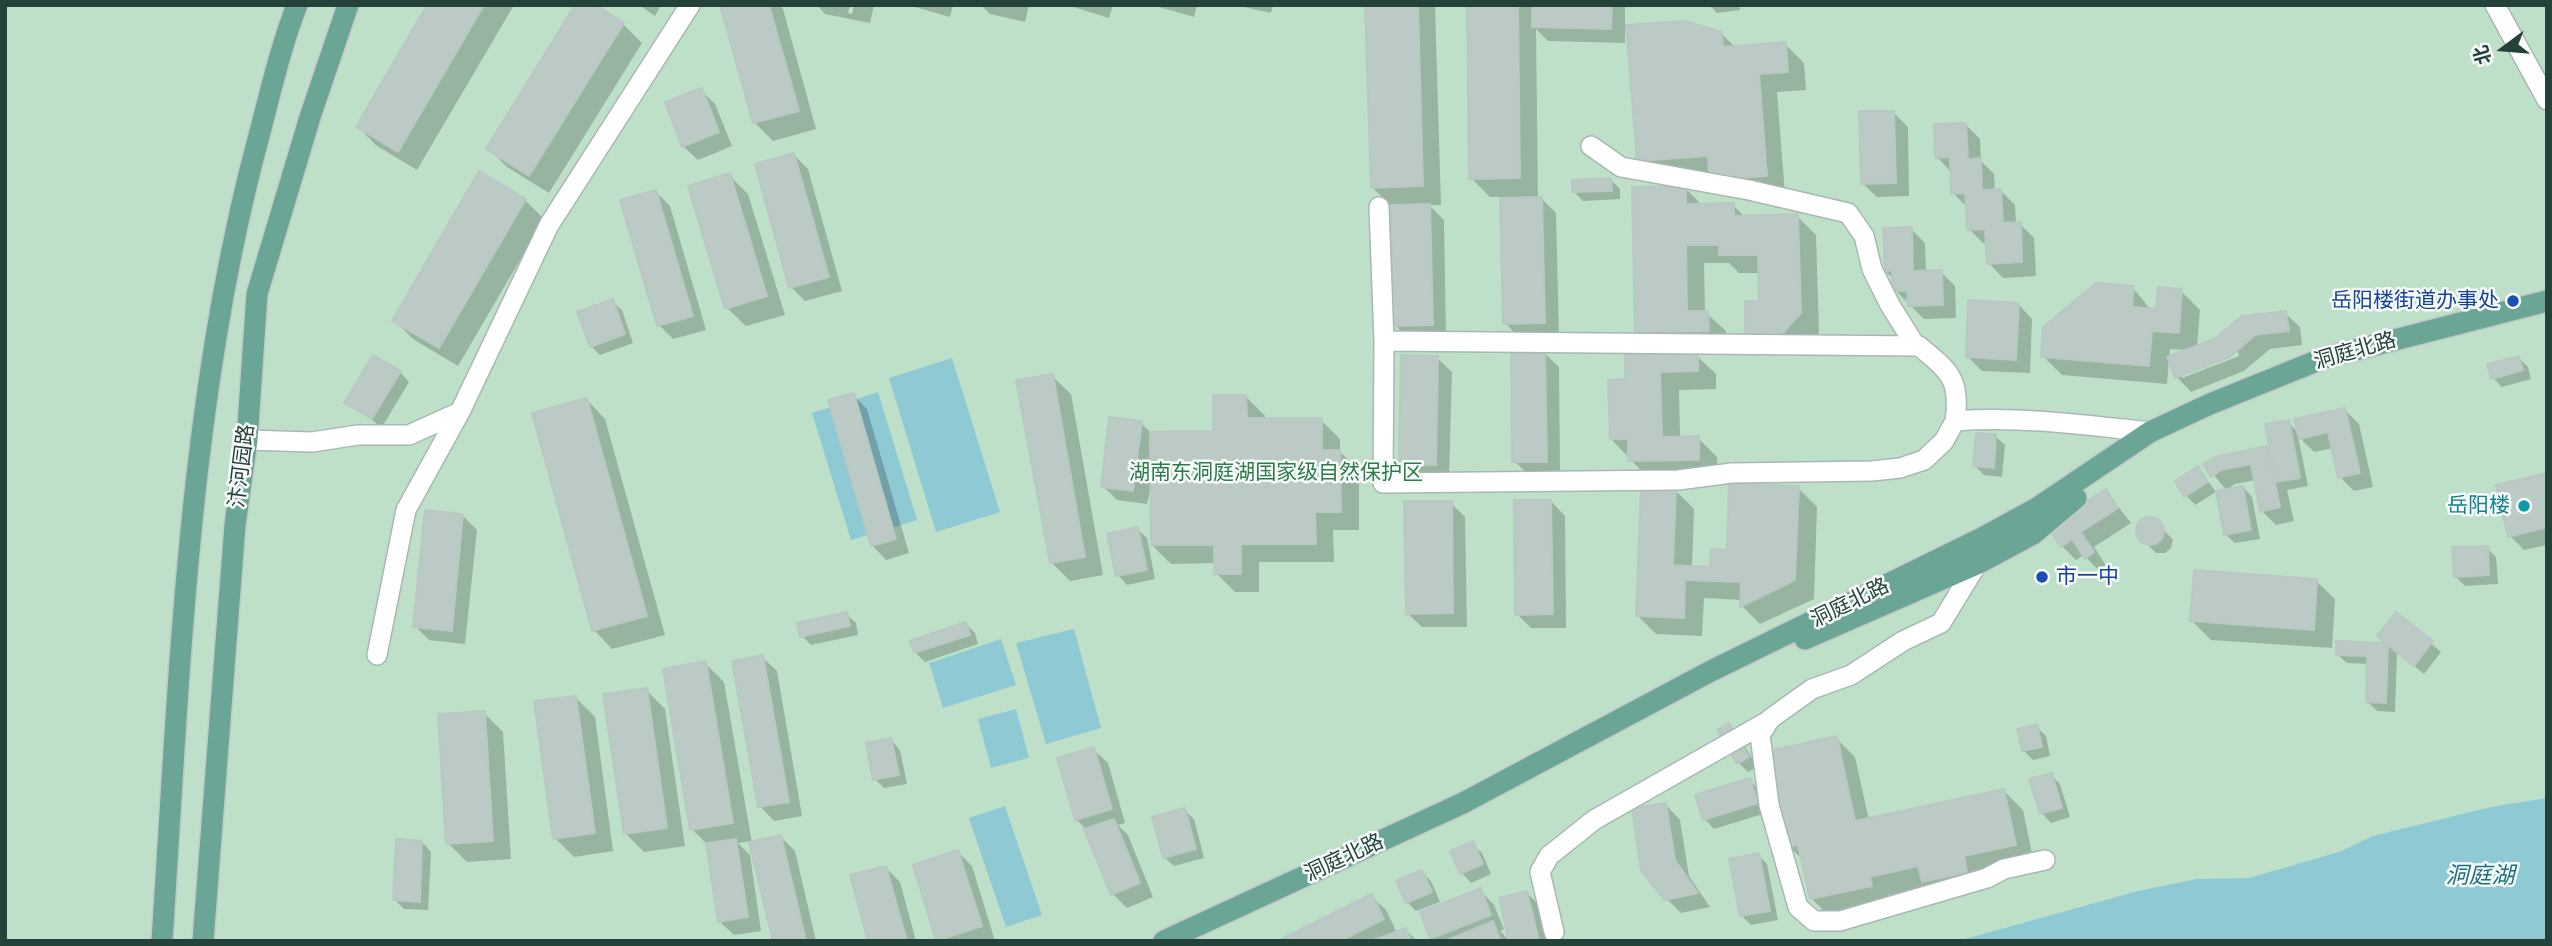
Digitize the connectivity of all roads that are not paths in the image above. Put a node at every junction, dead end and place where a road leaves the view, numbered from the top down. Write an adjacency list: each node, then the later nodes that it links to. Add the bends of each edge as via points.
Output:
1 (297, 5): 21 (main road, 汴河园路, via 226,269 190,514)
2 (348, 5): 15 (main road, 汴河园路, via 257,294)
3 (690, 5): 12 (street, via 549,225)
4 (2496, 5): 5 (street)
5 (2547, 100)
6 (1591, 146): 11 (street, via 1620,167 1848,213 1864,236 1872,269 1889,305)
7 (1379, 207): 10 (street)
8 (2547, 300): 14 (main road, 洞庭北路, via 2325,358)
9 (2547, 312): 16 (main road, 洞庭北路, via 2328,369 2251,396 2180,429 2061,508 2032,534)
10 (1384, 341): 11 (street); 13 (street, via 1383,483 1678,480 1900,468 1924,460 1944,441)
11 (1915, 345): 13 (street, via 1950,371 1958,403)
12 (460, 412): 15 (street, via 409,435 358,435 312,442); 17 (street, via 406,510)
13 (1955, 421): 14 (street, via 2055,422)
14 (2150, 432): 23 (main road, 洞庭北路, via 2037,508 1982,538 1711,671 1463,803)
15 (247, 440): 22 (main road, 汴河园路, via 235,525)
16 (1977, 564): 18 (street, via 1941,623 1850,675 1812,689); 24 (main road, 洞庭北路, via 1741,667 1443,825)
17 (377, 654)
18 (1770, 719): 19 (street, via 1760,735 1769,805 1798,907 1814,921 1840,921); 20 (street, via 1594,820 1549,856 1540,872)
19 (2045, 860)
20 (1554, 932)
21 (162, 941)
22 (203, 941)
23 (1164, 941)
24 (1191, 941)

